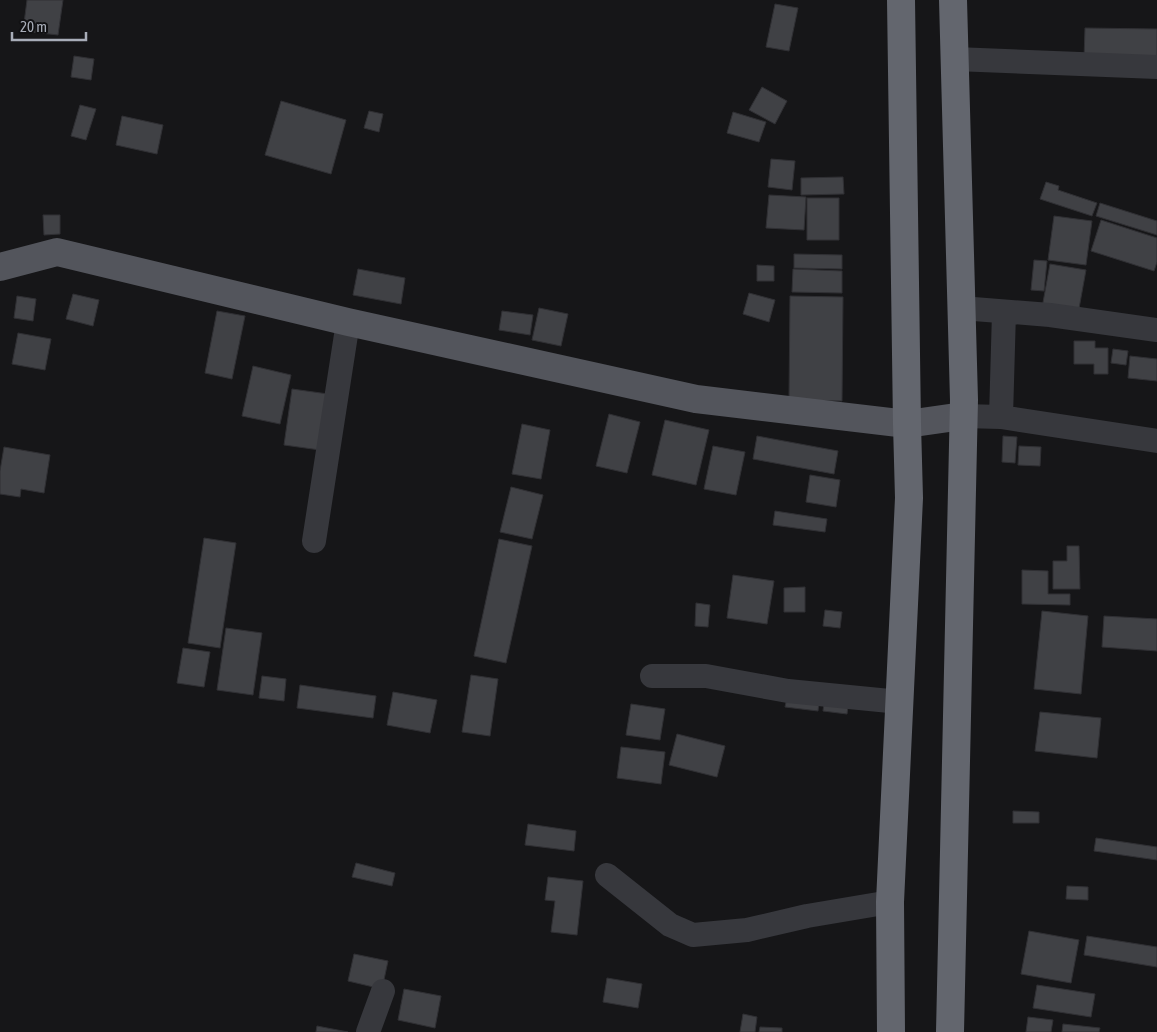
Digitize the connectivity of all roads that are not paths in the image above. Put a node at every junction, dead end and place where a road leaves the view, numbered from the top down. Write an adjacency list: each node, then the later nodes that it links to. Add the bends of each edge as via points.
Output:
1 (901, 0): 12 (highway)
2 (953, 0): 3 (highway)
3 (955, 59): 4 (street); 6 (highway)
4 (1157, 68)
5 (0, 267): 8 (main road, via 57,252)
6 (961, 308): 7 (street); 10 (highway)
7 (1004, 312): 9 (street); 11 (street)
8 (348, 322): 12 (main road, via 696,399); 14 (street)
9 (1157, 330)
10 (963, 416): 11 (street); 12 (main road); 22 (highway)
11 (1001, 417): 13 (street)
12 (907, 424): 16 (highway, via 909,498)
13 (1157, 441)
14 (314, 541)
15 (652, 676): 16 (street, via 706,676 788,691)
16 (900, 702): 18 (highway)
17 (607, 875): 18 (street, via 670,925 694,934 747,930)
18 (890, 902): 21 (highway)
19 (383, 991): 20 (street)
20 (368, 1032)
21 (891, 1032)
22 (950, 1032)

